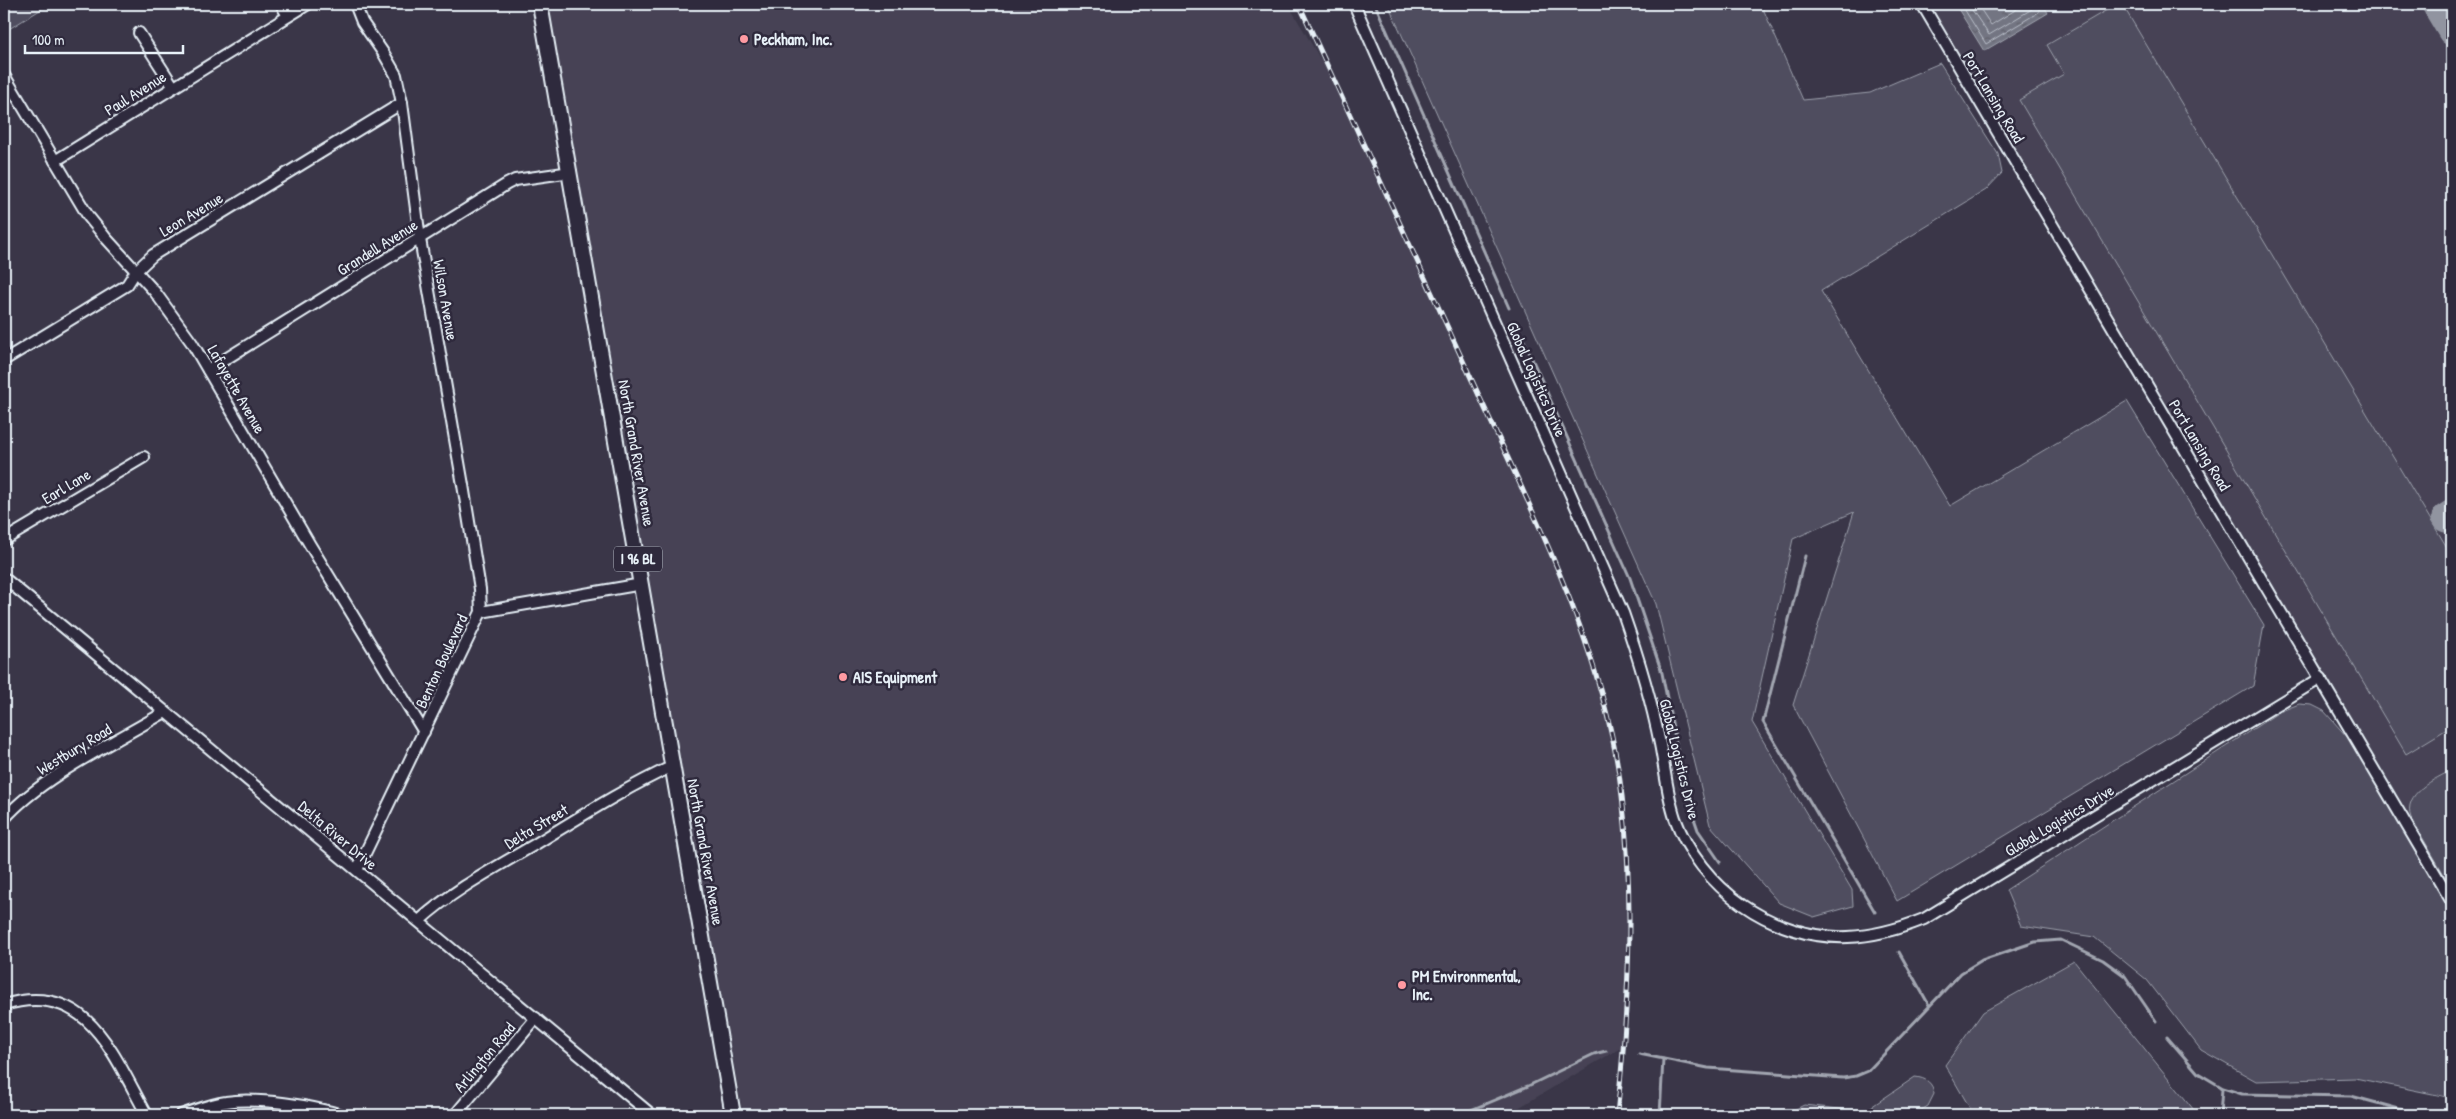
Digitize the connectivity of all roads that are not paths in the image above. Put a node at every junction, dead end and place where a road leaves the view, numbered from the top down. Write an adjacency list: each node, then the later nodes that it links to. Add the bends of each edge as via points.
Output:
1 (281, 4): 7 (street)
2 (308, 4): 7 (street, Paul Avenue)
3 (356, 4): 11 (street, Wilson Avenue, via 362,22 396,75)
4 (540, 4): 13 (main road, North Grand River Avenue / I 96 BL)
5 (1354, 4): 23 (street, Global Logistics Drive, via 1623,613 1652,709 1675,819 1709,876 1735,900 1784,927 1820,936 1864,936 1902,928 1924,919)
6 (1922, 4): 23 (street, Port Lansing Road)
7 (288, 16): 10 (street, Paul Avenue)
8 (139, 33): 10 (street)
9 (4, 76): 12 (street, Lafayette Avenue)
10 (173, 86): 12 (street, Paul Avenue)
11 (402, 103): 14 (street, Wilson Avenue); 15 (street, Leon Avenue, via 153,255)
12 (55, 161): 15 (street, Lafayette Avenue, via 88,216)
13 (570, 172): 14 (street, Grandell Avenue, via 516,180); 21 (main road, North Grand River Avenue / I 96 BL)
14 (420, 239): 17 (street, Grandell Avenue); 22 (street, Wilson Avenue, via 463,485)
15 (136, 271): 16 (street, Leon Avenue, via 127,285); 17 (street, Lafayette Avenue, via 170,311)
16 (4, 360)
17 (208, 370): 25 (street, Lafayette Avenue)
18 (144, 457): 19 (street, Earl Lane)
19 (4, 540)
20 (4, 578): 24 (street, Delta River Drive)
21 (642, 584): 22 (street, Benton Boulevard); 26 (main road, North Grand River Avenue / I 96 BL)
22 (481, 612): 25 (street, Benton Boulevard)
23 (2320, 678): 29 (street, Port Lansing Road)
24 (165, 712): 27 (street, Westbury Road, via 45,784); 28 (street, Delta River Drive)
25 (424, 732): 28 (street, Benton Boulevard)
26 (673, 766): 30 (street, Delta Street, via 641,780 470,883); 38 (main road, North Grand River Avenue / I 96 BL)
27 (4, 819)
28 (357, 870): 30 (street, Delta River Drive)
29 (2452, 902)
30 (419, 920): 32 (street, Delta River Drive)
31 (4, 1006): 33 (street, via 34,1000 69,1008 82,1016 100,1032)
32 (536, 1018): 36 (street, Arlington Road); 37 (street, Delta River Drive)
33 (147, 1115)
34 (181, 1115): 35 (street, via 241,1100)
35 (342, 1115)
36 (455, 1115)
37 (652, 1115)
38 (734, 1115)

